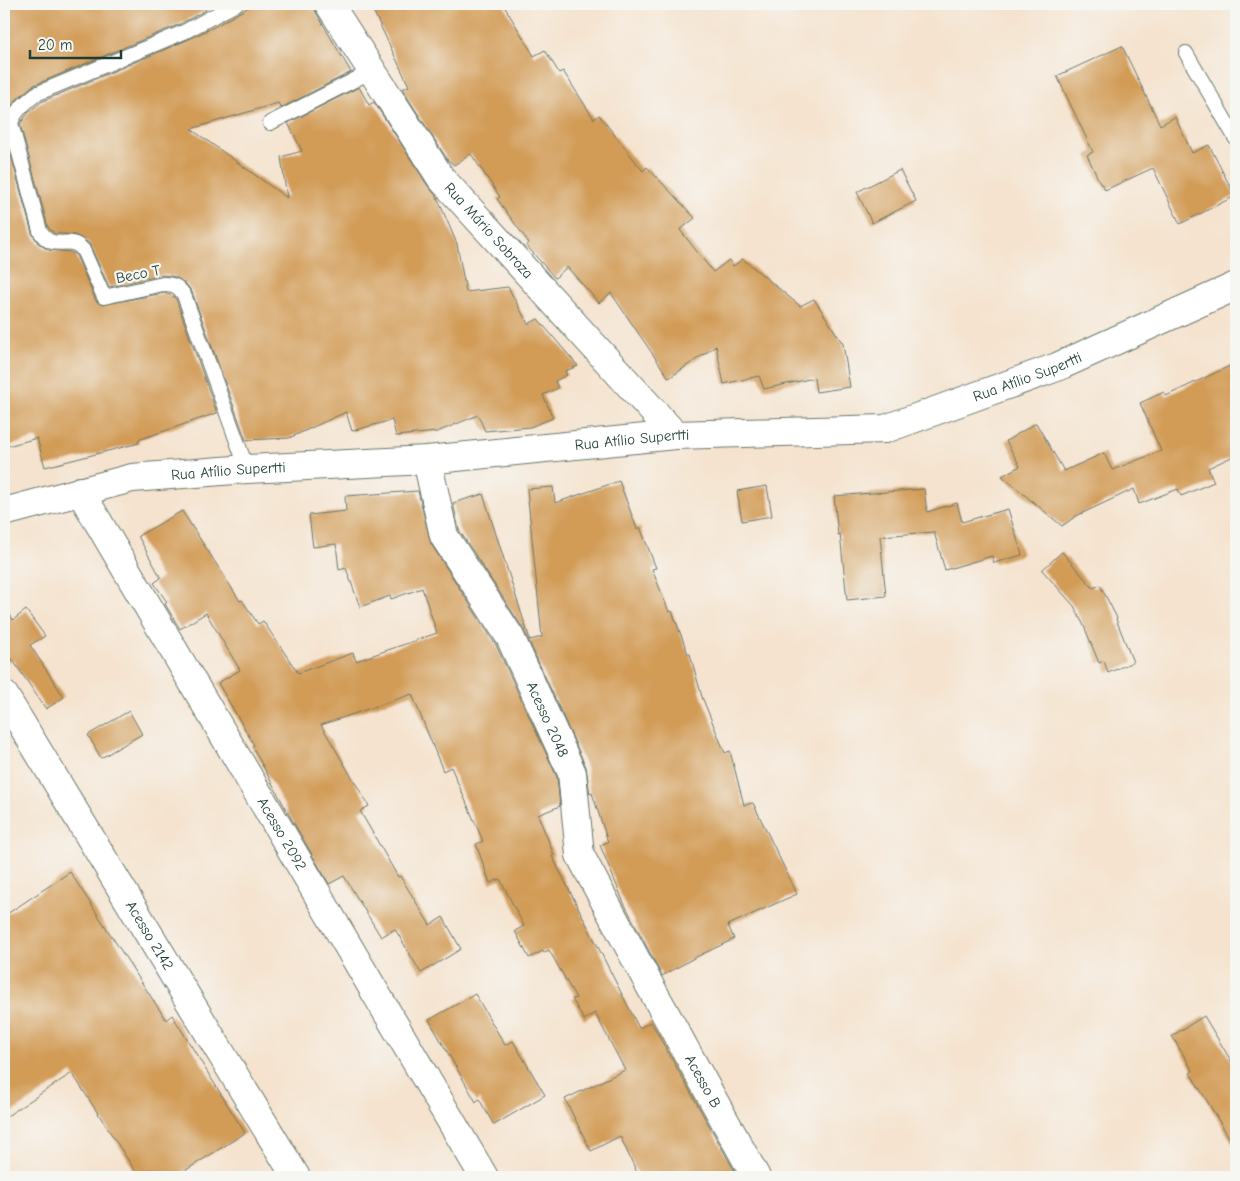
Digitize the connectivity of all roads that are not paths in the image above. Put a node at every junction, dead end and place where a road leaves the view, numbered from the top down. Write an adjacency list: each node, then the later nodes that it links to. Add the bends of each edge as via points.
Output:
1 (236, 4): 10 (lane, Beco T, via 184,32 36,94 21,107 11,123 44,238 51,243 78,244 104,297 163,284 172,284 184,295)
2 (329, 4): 4 (street, Rua Mário Sobroza)
3 (1186, 53): 6 (lane)
4 (372, 71): 5 (lane); 8 (street, Rua Mário Sobroza, via 441,178)
5 (270, 122)
6 (1236, 139)
7 (1236, 286): 8 (street, Rua Atílio Supertti, via 1057,367 885,429)
8 (675, 435): 9 (street, Rua Atílio Supertti)
9 (427, 460): 10 (street, Rua Atílio Supertti); 14 (street, Acesso 2048, via 444,536 518,654 572,773 580,855)
10 (247, 469): 11 (street, Rua Atílio Supertti, via 132,478)
11 (80, 491): 12 (street, Rua Atílio Supertti); 16 (street, Acesso 2092)
12 (4, 512)
13 (4, 695): 15 (street, Acesso 2142)
14 (650, 986): 17 (street, Acesso B)
15 (296, 1177)
16 (484, 1177)
17 (756, 1177)

